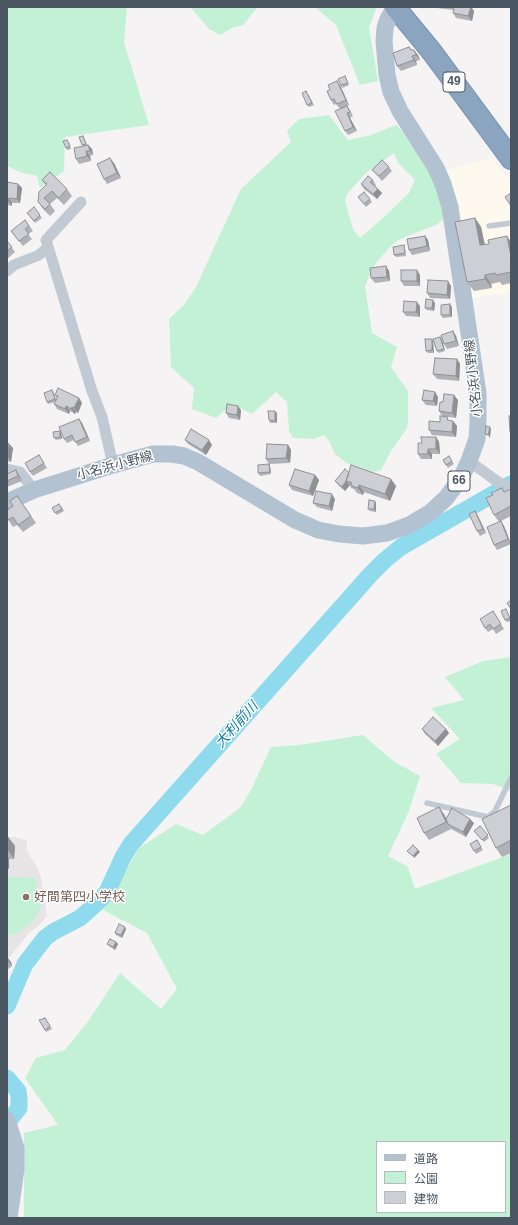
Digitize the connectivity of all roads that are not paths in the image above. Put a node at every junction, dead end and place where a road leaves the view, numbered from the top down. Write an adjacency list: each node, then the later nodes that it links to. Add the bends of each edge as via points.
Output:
1 (395, 7): 2 (highway, 49, via 432,52); 8 (main road, 小名浜小野線 / 66, via 385,28 384,41 391,92 436,168 450,207 478,393 477,439)
2 (511, 159)
3 (81, 202): 6 (street, via 46,240)
4 (511, 223): 5 (lane)
5 (489, 226)
6 (48, 246): 7 (street, via 39,255 14,265); 9 (street, via 102,417)
7 (7, 271)
8 (469, 461): 9 (main road, 小名浜小野線 / 66, via 461,478 431,512 409,525 386,533 363,536 318,530 295,520 184,456 153,454); 11 (street)
9 (113, 465): 12 (main road, 小名浜小野線 / 66)
10 (7, 469): 12 (street, via 20,472)
11 (511, 488)
12 (34, 490): 13 (main road, 小名浜小野線 / 66)
13 (7, 502)
14 (511, 778): 15 (lane, via 495,811 488,818)
15 (427, 803)
16 (8, 1124): 17 (main road, via 16,1148 16,1169)
17 (9, 1218)

